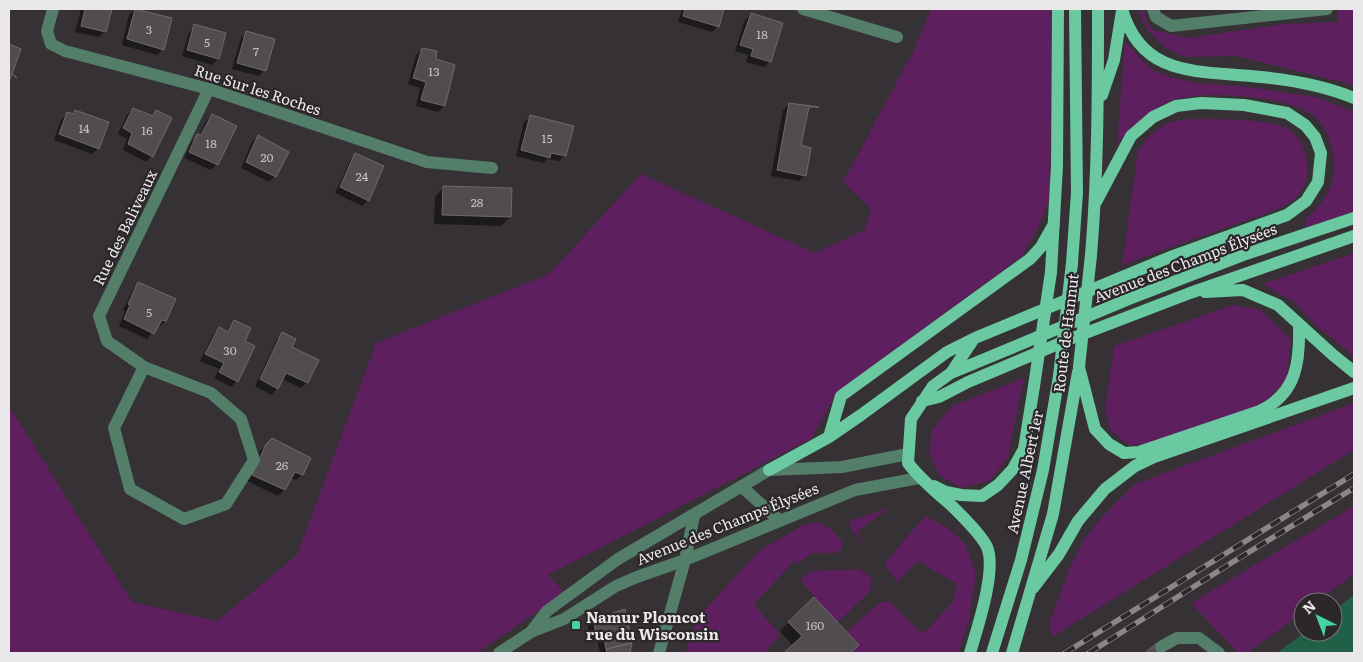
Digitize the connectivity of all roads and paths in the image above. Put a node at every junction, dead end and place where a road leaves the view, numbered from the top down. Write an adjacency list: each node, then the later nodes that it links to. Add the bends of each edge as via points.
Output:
1 (53, 9): 10 (street, Rue Sur les Roches, via 47,31 51,44 65,51)
2 (803, 9): 9 (street)
3 (1058, 9): 16 (main road)
4 (1076, 9): 18 (main road, Route de Hannut, via 1077,193)
5 (1098, 9): 12 (main road, Route de Hannut)
6 (1153, 9): 7 (street, via 1156,17 1171,26)
7 (1327, 9)
8 (1122, 10): 11 (main road, via 1130,30 1157,60 1181,69 1306,84); 12 (main road, via 1114,60)
9 (898, 37)
10 (209, 89): 13 (street, Rue Sur les Roches, via 427,162); 22 (street, Rue des Baliveaux, via 99,316 107,341)
11 (1354, 98)
12 (1098, 105): 14 (main road, Route de Hannut)
13 (492, 168)
14 (1096, 202): 21 (main road, via 1131,136 1154,116 1176,106 1201,103 1244,105 1287,113 1305,125 1321,152 1318,182 1306,201 1287,215 1168,258); 23 (main road, Route de Hannut, bridge)
15 (1354, 218): 25 (main road, Avenue des Champs Élysées, via 1147,292)
16 (1054, 224): 28 (main road, via 1030,259 841,396); 31 (main road, bridge, via 1051,272 1024,449 998,485 982,496 946,492)
17 (1354, 236): 19 (main road)
18 (1072, 263): 42 (main road, Avenue Albert 1er, bridge, via 1059,376 1043,470 1026,542)
19 (1190, 293): 20 (main road, via 1243,290 1278,305); 27 (main road, via 985,374 939,397)
20 (1299, 325): 23 (main road, via 1300,351 1295,377 1272,405 1139,452 1124,453 1109,444 1095,429); 24 (main road)
21 (975, 338): 25 (main road); 28 (main road, via 948,352)
22 (144, 367): 22 (street, Rue des Baliveaux, via 211,393 241,419 254,460 226,504 184,519 130,489 114,428)
23 (1079, 367): 36 (main road, Route de Hannut, via 1053,514)
24 (1354, 372)
25 (951, 373): 27 (main road, Avenue des Champs Élysées, via 933,386)
26 (1354, 388): 36 (main road, via 1134,466 1105,489 1078,521 1059,554)
27 (922, 401): 29 (main road, Avenue des Champs Élysées, via 911,419)
28 (829, 436): 30 (main road)
29 (908, 454): 30 (street, Avenue des Champs Élysées, via 842,467); 31 (main road, Avenue des Champs Élysées, via 908,463)
30 (769, 470): 32 (street, Avenue des Champs Élysées)
31 (919, 478): 34 (street, Avenue des Champs Élysées, via 855,490); 41 (main road, via 967,521 988,548 990,564 986,593)
32 (742, 487): 33 (street, Avenue des Champs Élysées); 34 (street)
33 (694, 516): 35 (street); 37 (street, Avenue des Champs Élysées, via 618,560 584,584 547,611)
34 (780, 521): 35 (street, Avenue des Champs Élysées)
35 (685, 560): 37 (street, Avenue des Champs Élysées, via 616,586 564,619); 40 (street)
36 (1033, 588): 43 (main road, Route de Hannut)
37 (531, 632): 39 (street, Avenue des Champs Élysées)
38 (1161, 647): 44 (street, via 1177,638 1199,638)
39 (499, 653)
40 (659, 653)
41 (970, 653)
42 (992, 653)
43 (1012, 653)
44 (1219, 653)

